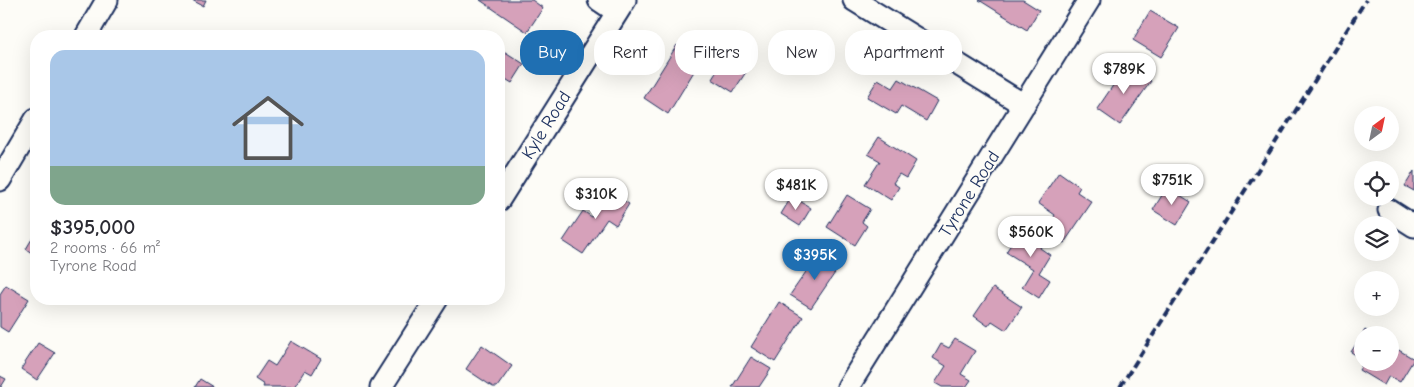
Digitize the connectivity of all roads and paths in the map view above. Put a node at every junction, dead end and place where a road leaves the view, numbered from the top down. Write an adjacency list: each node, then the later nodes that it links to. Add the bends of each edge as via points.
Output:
1 (107, 0): 6 (street)
2 (599, 0): 5 (street)
3 (854, 0): 7 (street)
4 (1089, 0): 7 (street, Tyrone Road)
5 (621, 6): 10 (street, Kyle Road)
6 (90, 30)
7 (1024, 105): 15 (street, Tyrone Road)
8 (30, 129): 9 (street)
9 (0, 180)
10 (505, 190)
11 (1389, 210): 12 (street)
12 (1414, 226)
13 (433, 305): 14 (street)
14 (381, 387)
15 (848, 387)

